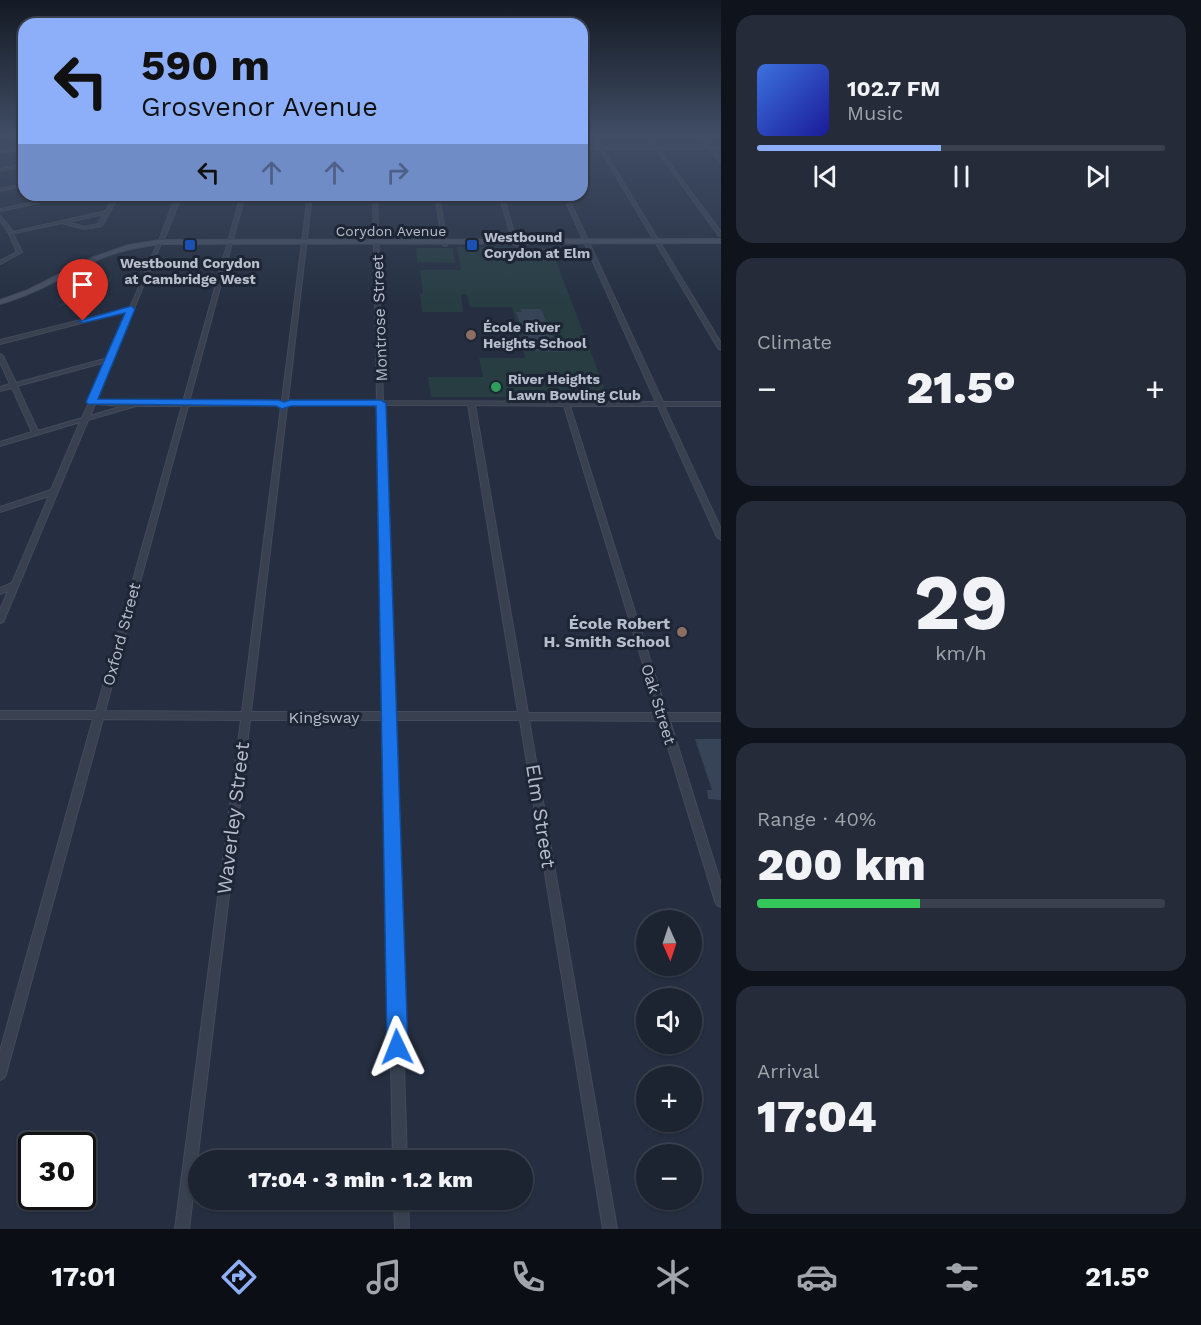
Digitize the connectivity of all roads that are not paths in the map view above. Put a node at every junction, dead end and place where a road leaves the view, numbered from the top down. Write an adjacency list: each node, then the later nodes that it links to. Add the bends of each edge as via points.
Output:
1 (627, 192): 24 (street)
2 (690, 192): 17 (street)
3 (44, 201): 12 (street)
4 (113, 201): 13 (street)
5 (177, 201): 26 (street)
6 (241, 201): 18 (street, Oxford Street)
7 (309, 201): 19 (street, Waverley Street)
8 (375, 201): 20 (street, Montrose Street)
9 (438, 201): 21 (street)
10 (503, 201): 22 (street)
11 (568, 201): 23 (street)
12 (0, 210)
13 (107, 212): 15 (street); 15 (street, via 100,225 84,228)
14 (0, 217): 16 (street)
15 (63, 222): 16 (street)
16 (12, 232): 27 (street, via 20,252)
17 (721, 235)
18 (230, 242): 19 (main road, Corydon Avenue); 26 (main road, Corydon Avenue); 37 (street, Oxford Street)
19 (304, 242): 20 (main road, Corydon Avenue); 38 (street, Waverley Street)
20 (376, 242): 21 (main road, Corydon Avenue); 39 (street, Montrose Street)
21 (445, 242): 22 (main road, Corydon Avenue)
22 (515, 242): 23 (main road, Corydon Avenue)
23 (587, 243): 24 (main road, Corydon Avenue); 42 (street)
24 (657, 243): 25 (main road, Corydon Avenue); 31 (street)
25 (721, 243)
26 (159, 244): 28 (main road, Corydon Avenue, via 123,252); 29 (street)
27 (0, 263)
28 (0, 302)
29 (131, 309): 30 (street); 33 (street)
30 (0, 342)
31 (721, 348)
32 (0, 357): 34 (street)
33 (110, 359): 34 (street); 36 (street)
34 (14, 386): 35 (street); 48 (street)
35 (0, 389)
36 (91, 402): 43 (street); 45 (street)
37 (186, 403): 38 (street); 43 (street); 57 (street, Oxford Street)
38 (284, 403): 39 (street); 58 (street, Waverley Street)
39 (381, 403): 40 (street); 59 (street, Montrose Street)
40 (471, 403): 41 (street); 60 (street, Elm Street)
41 (566, 403): 42 (street); 61 (street, Oak Street)
42 (660, 403): 44 (street); 52 (street)
43 (136, 404): 45 (street)
44 (721, 404)
45 (85, 418): 46 (street); 47 (street)
46 (68, 423): 47 (street); 48 (street)
47 (80, 429): 50 (street)
48 (36, 433): 49 (street)
49 (0, 444)
50 (54, 492): 51 (street); 53 (street)
51 (0, 510)
52 (721, 537)
53 (15, 585): 54 (street); 55 (street)
54 (0, 591)
55 (0, 620)
56 (0, 715): 57 (street, Kingsway)
57 (99, 716): 58 (street, Kingsway); 64 (street, Oxford Street)
58 (246, 717): 59 (street, Kingsway); 67 (street, Waverley Street)
59 (389, 717): 60 (street, Kingsway); 65 (street, Montrose Street)
60 (525, 717): 61 (street, Kingsway); 69 (street, Elm Street)
61 (664, 717): 62 (street, Kingsway); 63 (street, Oak Street)
62 (721, 717)
63 (721, 901)
64 (0, 1074)
65 (400, 1150)
66 (401, 1210): 68 (street)
67 (182, 1229)
68 (402, 1229)
69 (610, 1229)

